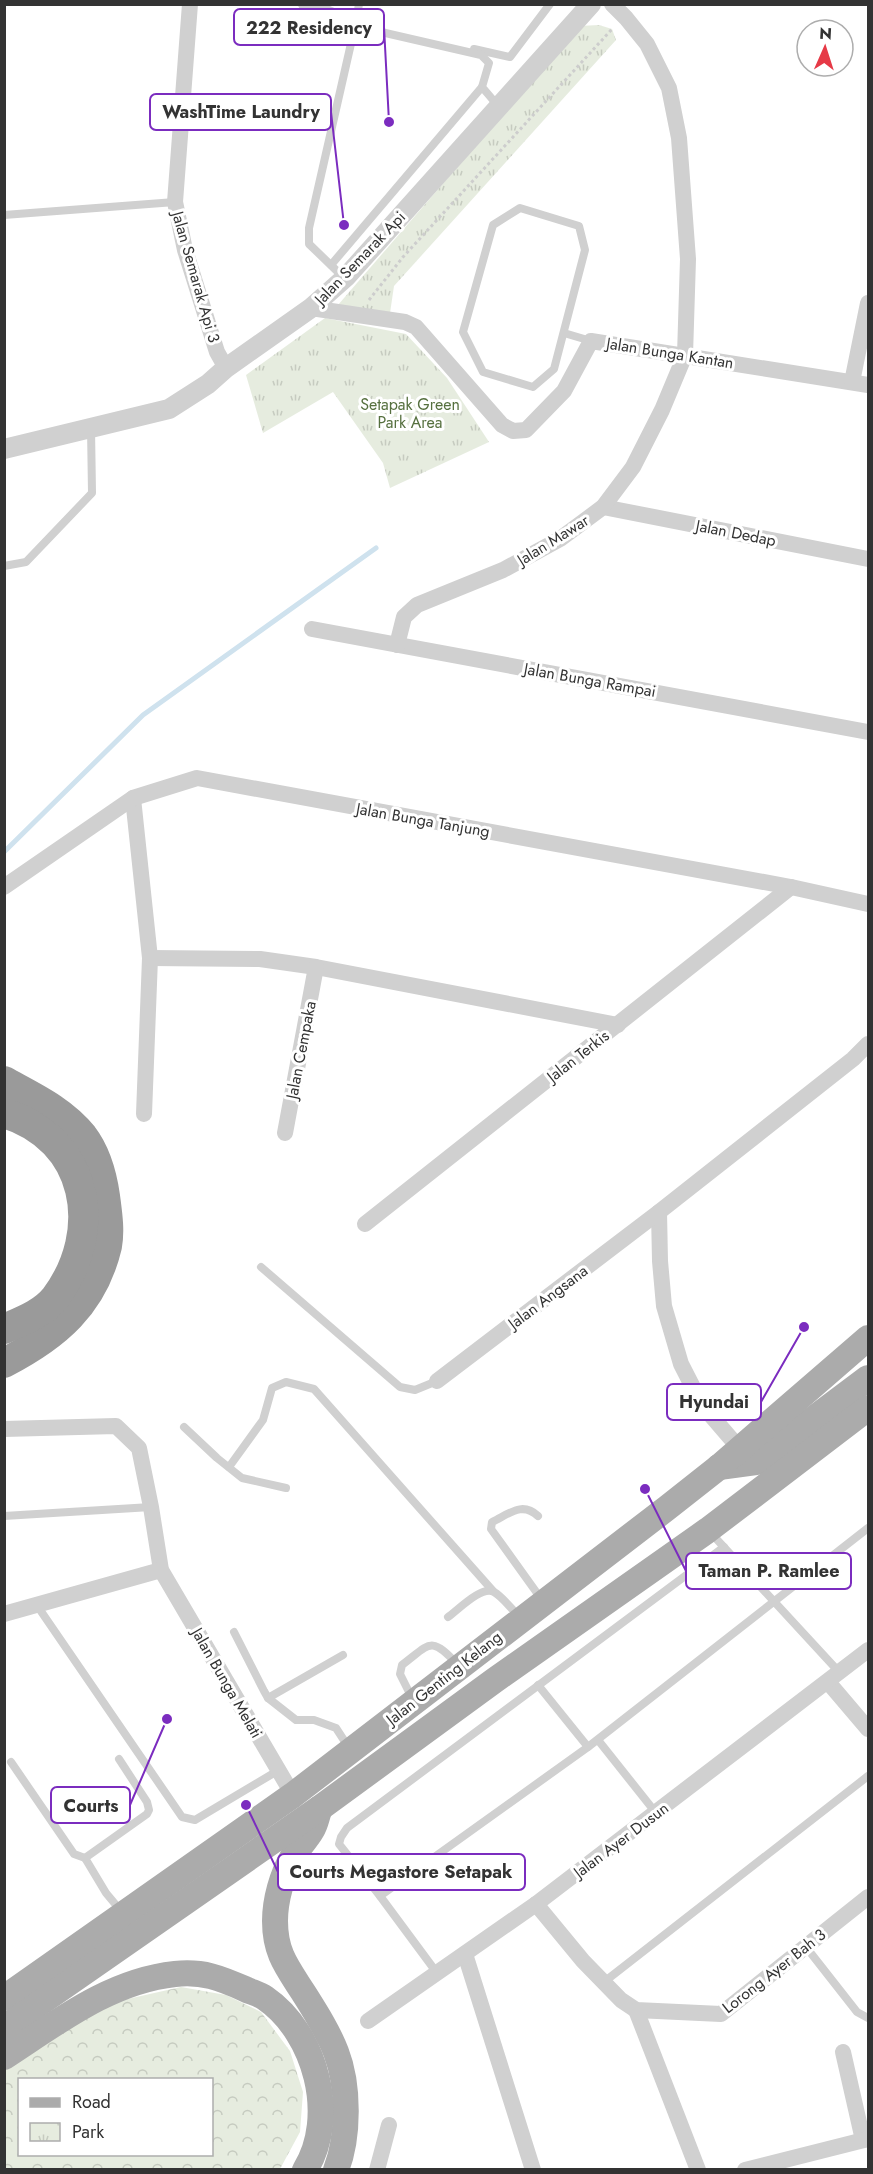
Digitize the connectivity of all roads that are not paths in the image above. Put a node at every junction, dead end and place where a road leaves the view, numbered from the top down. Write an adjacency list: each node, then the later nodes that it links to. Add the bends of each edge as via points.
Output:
1 (190, 4): 10 (street, Jalan Semarak Api 3)
2 (306, 4): 7 (street)
3 (359, 4): 4 (lane, via 356,22 510,57)
4 (550, 4)
5 (591, 4): 9 (street, Jalan Semarak Api)
6 (612, 4): 17 (street, via 647,44 669,88 679,138 688,259)
7 (355, 26): 8 (lane, via 481,55 489,63); 12 (lane, via 309,228 309,244)
8 (482, 87): 9 (lane); 12 (lane)
9 (499, 108): 12 (street, Jalan Semarak Api)
10 (175, 202): 11 (lane); 18 (street, Jalan Semarak Api 3, via 188,261 217,352)
11 (4, 215)
12 (338, 271): 14 (street, Jalan Semarak Api)
13 (868, 303): 19 (street)
14 (311, 308): 16 (street, Jalan Bunga Kantan, via 416,327 502,425 513,430 526,430 564,391); 18 (street, Jalan Semarak Api)
15 (564, 333): 15 (lane, via 554,369 533,387 483,372 463,332 493,225 520,208 579,226 585,250); 16 (lane)
16 (591, 341): 17 (street, Jalan Bunga Kantan)
17 (685, 355): 19 (street, Jalan Bunga Kantan); 22 (street, Jalan Mawar, via 633,467)
18 (226, 368): 20 (street, Jalan Semarak Api, via 169,409)
19 (860, 384)
20 (91, 428): 21 (street, Jalan Semarak Api); 24 (lane, via 92,493 26,562)
21 (6, 444)
22 (603, 507): 23 (street, Jalan Dedap); 26 (street, Jalan Mawar, via 560,539 503,570 417,605 405,616)
23 (868, 559)
24 (4, 566)
25 (312, 629): 26 (street, Jalan Bunga Rampai)
26 (397, 645): 27 (street, Jalan Bunga Rampai)
27 (868, 732)
28 (133, 798): 29 (street, Jalan Bunga Tanjung); 30 (street, Jalan Bunga Tanjung, via 197,778); 32 (street)
29 (4, 887)
30 (791, 887): 31 (street, Jalan Bunga Tanjung); 34 (street, Jalan Terkis)
31 (868, 904)
32 (150, 958): 33 (street, via 260,959); 38 (street)
33 (316, 967): 34 (street); 39 (street, Jalan Cempaka)
34 (618, 1025): 41 (street, Jalan Terkis)
35 (868, 1044): 40 (street, Jalan Angsana)
36 (4, 1081): 45 (highway, via 53,1107 84,1137 98,1164 108,1218 107,1245 93,1284 74,1314 48,1337)
37 (4, 1113): 43 (highway, via 45,1133 67,1157 82,1193 83,1216 75,1261 54,1299 35,1315)
38 (144, 1114)
39 (285, 1133)
40 (659, 1212): 47 (street, Jalan Angsana); 51 (street, via 664,1306 681,1364 702,1405)
41 (364, 1224)
42 (261, 1267): 47 (lane, via 400,1387 415,1390)
43 (4, 1329)
44 (868, 1338): 51 (main road, Jalan Genting Kelang)
45 (4, 1363)
46 (868, 1378): 53 (main road, via 756,1461)
47 (436, 1381)
48 (868, 1408): 59 (main road, Jalan Genting Kelang)
49 (184, 1427): 52 (lane)
50 (4, 1429): 55 (street, Jalan Bunga Melati, via 116,1426 139,1448)
51 (739, 1448): 53 (main road, Jalan Genting Kelang)
52 (229, 1467): 54 (lane, via 242,1478); 61 (lane, via 263,1420 272,1388 286,1382 314,1389)
53 (719, 1467): 62 (main road, Jalan Genting Kelang)
54 (286, 1488)
55 (152, 1508): 56 (lane); 60 (street, Jalan Bunga Melati)
56 (4, 1516)
57 (538, 1516): 62 (lane, via 531,1509 522,1508 492,1522 491,1529)
58 (868, 1528): 63 (lane)
59 (716, 1538): 63 (lane); 73 (lane); 85 (main road, Jalan Genting Kelang, via 495,1680)
60 (161, 1570): 64 (street); 82 (street, Jalan Bunga Melati)
61 (493, 1591): 66 (lane, via 478,1594); 67 (lane)
62 (543, 1602): 67 (main road, Jalan Genting Kelang)
63 (776, 1602): 72 (lane); 77 (lane)
64 (36, 1604): 65 (street); 82 (lane, via 182,1817 195,1820)
65 (4, 1614)
66 (448, 1617)
67 (521, 1619): 71 (main road, Jalan Genting Kelang)
68 (234, 1632): 74 (lane)
69 (868, 1650): 72 (street, Jalan Ayer Dusun)
70 (343, 1655): 74 (lane)
71 (459, 1667): 75 (main road, Jalan Genting Kelang); 75 (lane, via 442,1647 435,1645 402,1665 400,1674)
72 (834, 1677): 76 (street); 86 (street, Jalan Ayer Dusun)
73 (538, 1685): 78 (lane); 88 (lane, via 340,1837 339,1844)
74 (268, 1698): 79 (lane, via 296,1720 314,1720 336,1728)
75 (414, 1702): 79 (main road, Jalan Genting Kelang)
76 (868, 1729)
77 (598, 1740): 78 (lane); 86 (lane)
78 (588, 1747): 88 (lane)
79 (351, 1751): 84 (main road, Jalan Genting Kelang)
80 (119, 1759): 87 (lane, via 149,1810)
81 (10, 1762): 87 (lane, via 74,1854)
82 (279, 1770): 84 (street, Jalan Bunga Melati)
83 (868, 1776): 95 (lane)
84 (293, 1795): 91 (main road, Jalan Genting Kelang)
85 (320, 1808): 100 (main road, Jalan Genting Kelang); 106 (main road, via 313,1829 293,1856 282,1882 275,1921 281,1960 337,2054 345,2127)
86 (656, 1813): 90 (street, Jalan Ayer Dusun)
87 (85, 1858): 91 (lane)
88 (381, 1896): 94 (lane)
89 (868, 1897): 92 (street, Lorong Ayer Bah 3)
90 (536, 1904): 93 (street, Jalan Ayer Dusun); 95 (street)
91 (123, 1914): 96 (main road, Jalan Genting Kelang)
92 (806, 1947): 97 (street, Lorong Ayer Bah 3, via 721,2014); 98 (lane, via 857,2012)
93 (465, 1953): 94 (street, Jalan Ayer Dusun); 108 (street)
94 (436, 1973): 99 (street, Jalan Ayer Dusun)
95 (604, 1982): 97 (street)
96 (5, 1997)
97 (636, 2010): 109 (street)
98 (868, 2018)
99 (368, 2021)
100 (4, 2028)
101 (843, 2052): 104 (street)
102 (4, 2057): 105 (main road, via 86,2004 146,1978 203,1974 223,1978 265,1998 300,2036 312,2061 320,2086 321,2116)
103 (389, 2125): 107 (street)
104 (866, 2140): 110 (street)
105 (305, 2169)
106 (336, 2169)
107 (377, 2169)
108 (533, 2169)
109 (698, 2169)
110 (745, 2169)

